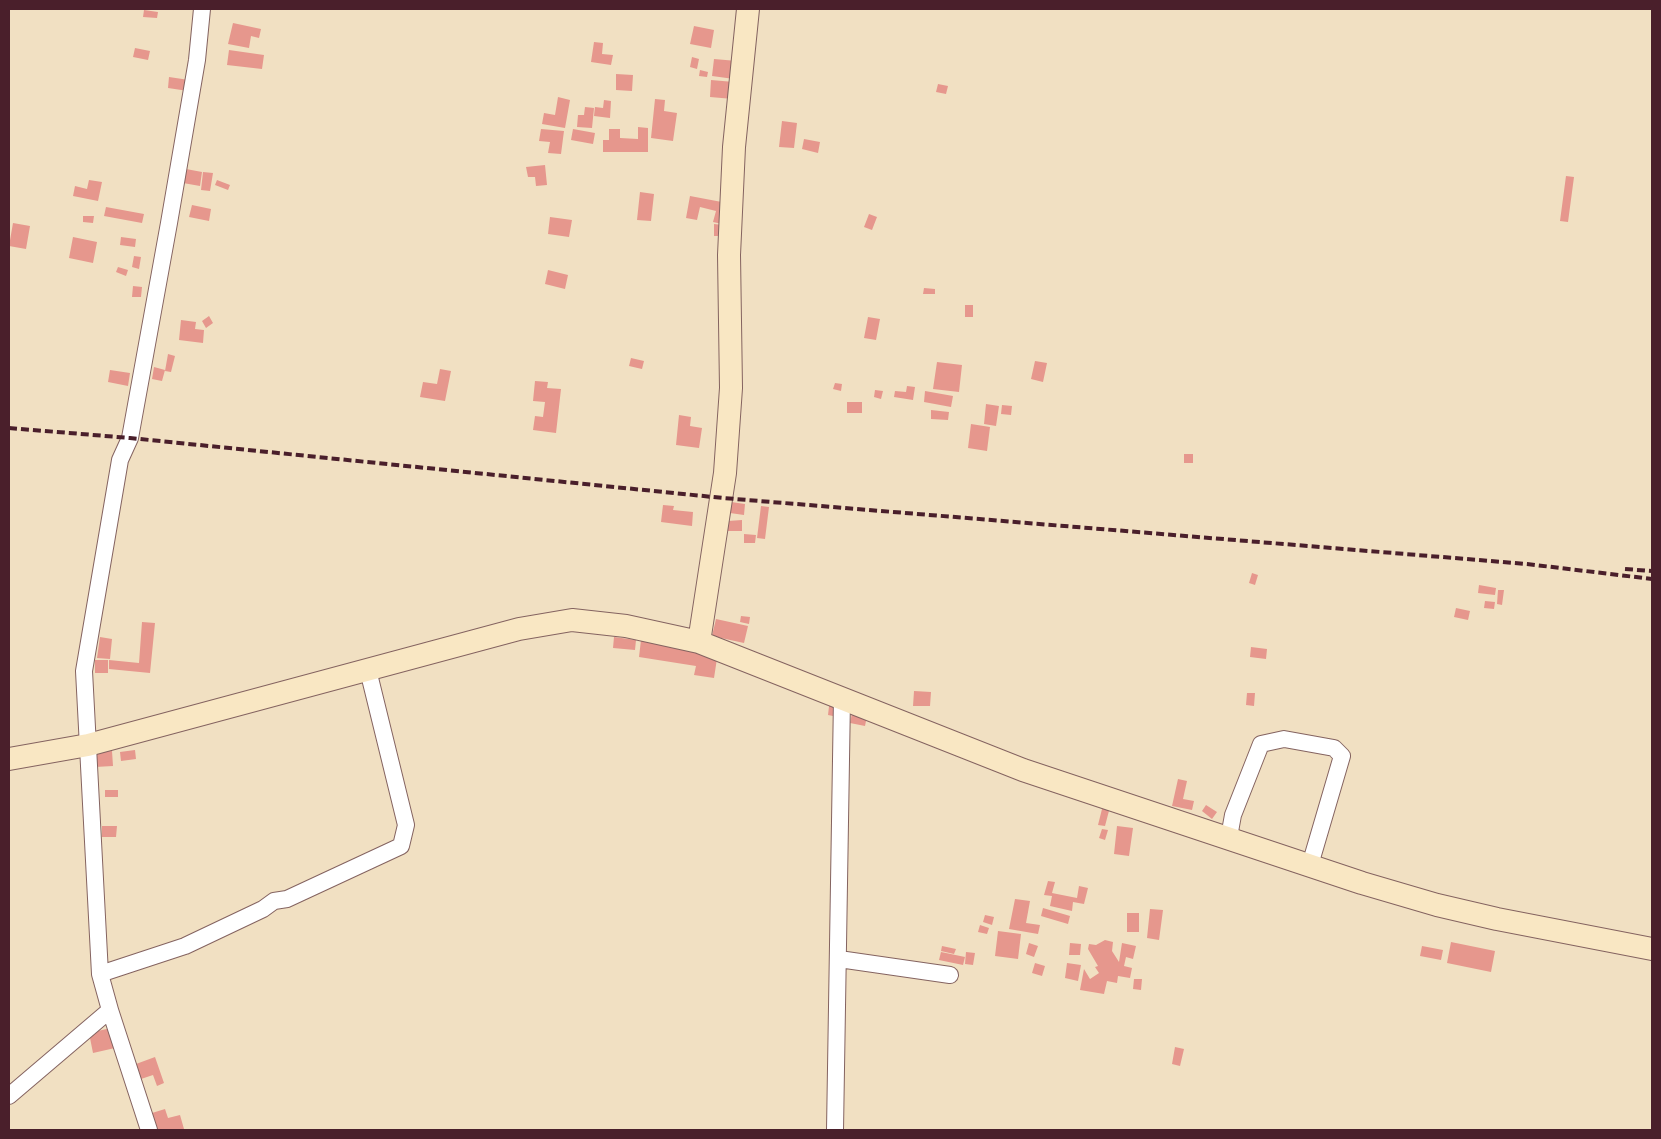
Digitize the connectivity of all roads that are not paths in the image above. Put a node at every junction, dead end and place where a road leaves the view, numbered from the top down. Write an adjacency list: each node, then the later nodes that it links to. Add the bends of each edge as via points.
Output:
1 (202, 9): 6 (street, via 197,60 169,223 130,438 120,460 84,671)
2 (748, 9): 3 (main road, via 734,147 729,255 731,388 726,473)
3 (699, 642): 4 (main road, via 626,626 572,620 520,629); 5 (main road)
4 (368, 670): 6 (main road); 12 (street, via 406,825 401,846 287,899 274,900 263,909 185,946)
5 (842, 698): 8 (main road, via 1023,770); 11 (street)
6 (88, 745): 7 (main road); 12 (street)
7 (9, 759)
8 (1229, 837): 9 (main road); 9 (street, via 1233,815 1261,744 1284,740 1334,748 1342,756)
9 (1310, 865): 10 (main road, via 1445,907)
10 (1652, 949)
11 (839, 959): 13 (street); 17 (street)
12 (100, 974): 14 (street)
13 (950, 975)
14 (110, 1010): 15 (street); 16 (street)
15 (9, 1096)
16 (149, 1130)
17 (835, 1130)

